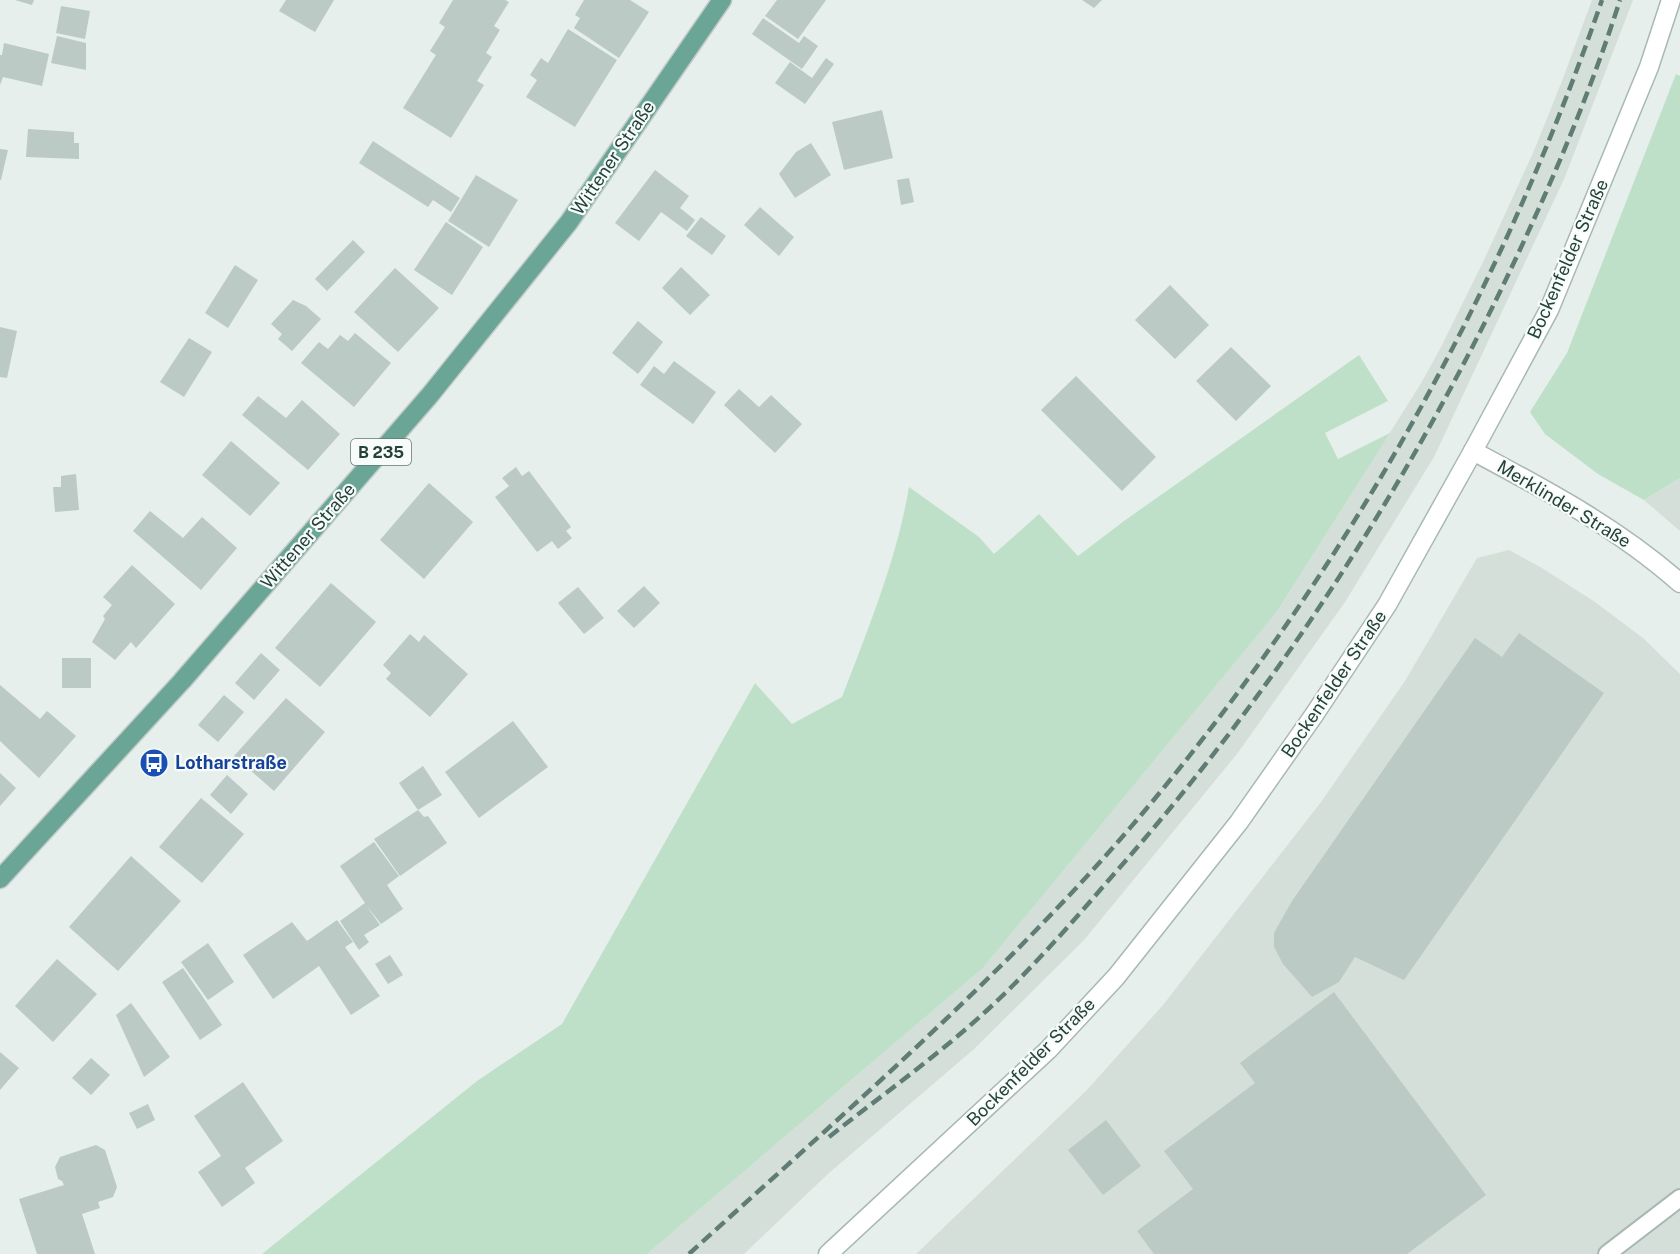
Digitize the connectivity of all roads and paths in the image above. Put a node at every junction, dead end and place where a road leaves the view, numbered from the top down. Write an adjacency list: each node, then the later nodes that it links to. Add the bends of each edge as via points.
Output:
1 (722, 0): 5 (main road, Wittener Straße / B 235, via 569,222 430,395 182,681)
2 (1671, 0): 3 (street, Bockenfelder Straße, via 1649,67 1549,310)
3 (1473, 451): 4 (street, Merklinder Straße, via 1610,528); 7 (street, Bockenfelder Straße, via 1387,605 1314,715 1239,822 1116,977 1048,1050)
4 (1680, 583)
5 (1, 875)
6 (1680, 1198): 8 (lane)
7 (828, 1254)
8 (1607, 1254)

